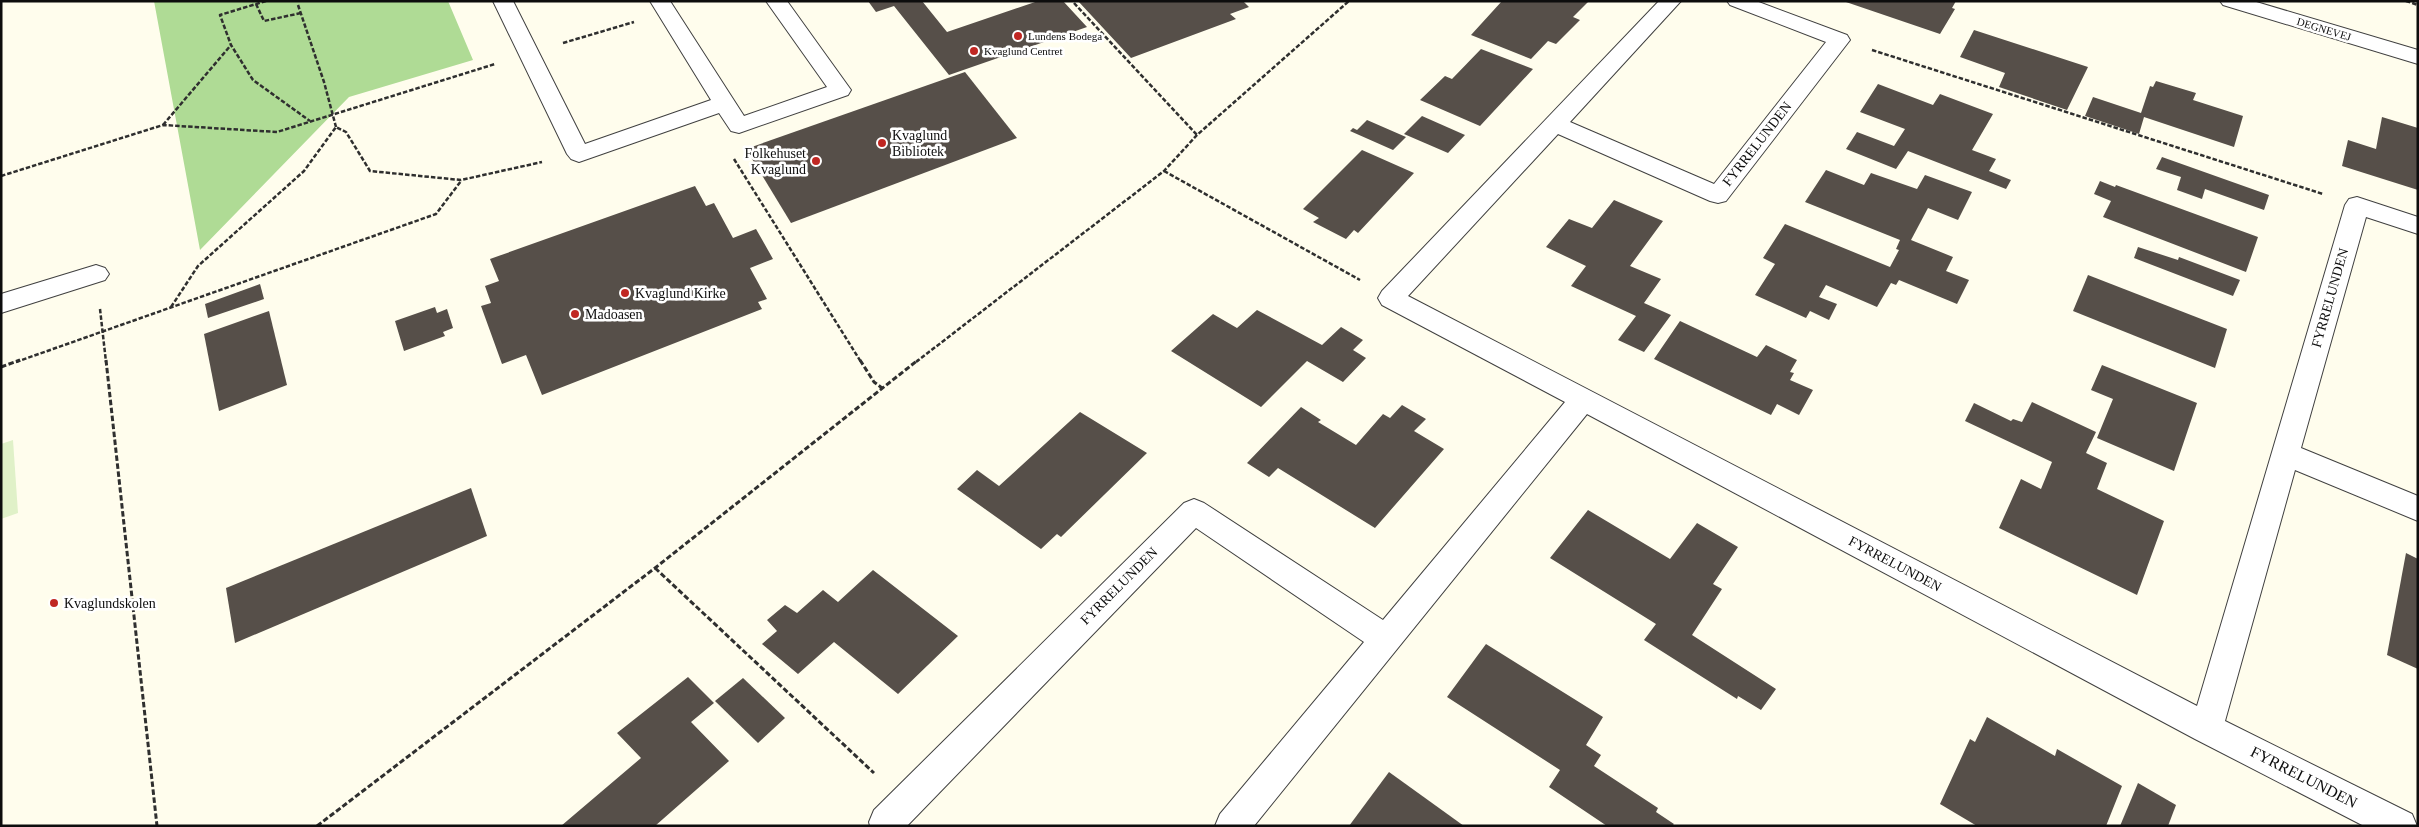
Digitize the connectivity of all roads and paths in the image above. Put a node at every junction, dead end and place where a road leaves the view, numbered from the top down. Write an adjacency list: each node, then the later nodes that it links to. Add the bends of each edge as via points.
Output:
1 (266, 1): 10 (path)
2 (503, 1): 17 (street)
3 (776, 1): 24 (street, via 840,90)
4 (1348, 1): 26 (path)
5 (1671, 1): 22 (street)
6 (1737, 1): 15 (street)
7 (2230, 1): 18 (street, DEGNEVEJ)
8 (2406, 1): 11 (path)
9 (1074, 3): 26 (path)
10 (256, 4): 14 (path, via 264,21); 16 (path, via 220,15)
11 (2418, 4)
12 (298, 5): 14 (path)
13 (664, 7): 17 (path); 19 (street)
14 (301, 13): 20 (path)
15 (1839, 40): 22 (street, FYRRELUNDEN, via 1718,195); 31 (path)
16 (230, 45): 21 (path, via 253,80); 23 (path)
17 (529, 53): 20 (path); 27 (street)
18 (2418, 57)
19 (725, 103): 24 (street); 27 (street)
20 (332, 114): 21 (path); 25 (path)
21 (311, 121): 23 (path, via 278,132)
22 (1555, 124): 34 (street)
23 (163, 125): 29 (path)
24 (739, 126): 39 (path, via 734,160 874,382)
25 (336, 127): 30 (path, via 346,132 370,171); 36 (path, via 304,171 198,266)
26 (1197, 135): 28 (path)
27 (580, 154): 30 (path)
28 (1164, 171): 34 (path); 39 (path)
29 (1, 176)
30 (461, 180): 36 (path, via 436,214)
31 (2357, 205): 32 (street); 41 (street, FYRRELUNDEN)
32 (2418, 226)
33 (96, 274): 35 (street); 37 (path)
34 (1391, 298): 40 (street, FYRRELUNDEN)
35 (1, 304)
36 (171, 307): 37 (path)
37 (103, 332): 38 (path); 47 (path)
38 (1, 367)
39 (882, 388): 43 (path)
40 (1583, 399): 44 (street); 45 (street, FYRRELUNDEN)
41 (2286, 454): 42 (street); 45 (street, FYRRELUNDEN)
42 (2418, 509)
43 (655, 568): 46 (path, via 886,784); 48 (path)
44 (1386, 639): 46 (street, FYRRELUNDEN, via 1194,511); 49 (street)
45 (2207, 728): 50 (street, FYRRELUNDEN)
46 (888, 824)
47 (157, 826)
48 (317, 826)
49 (1232, 826)
50 (2400, 826)

